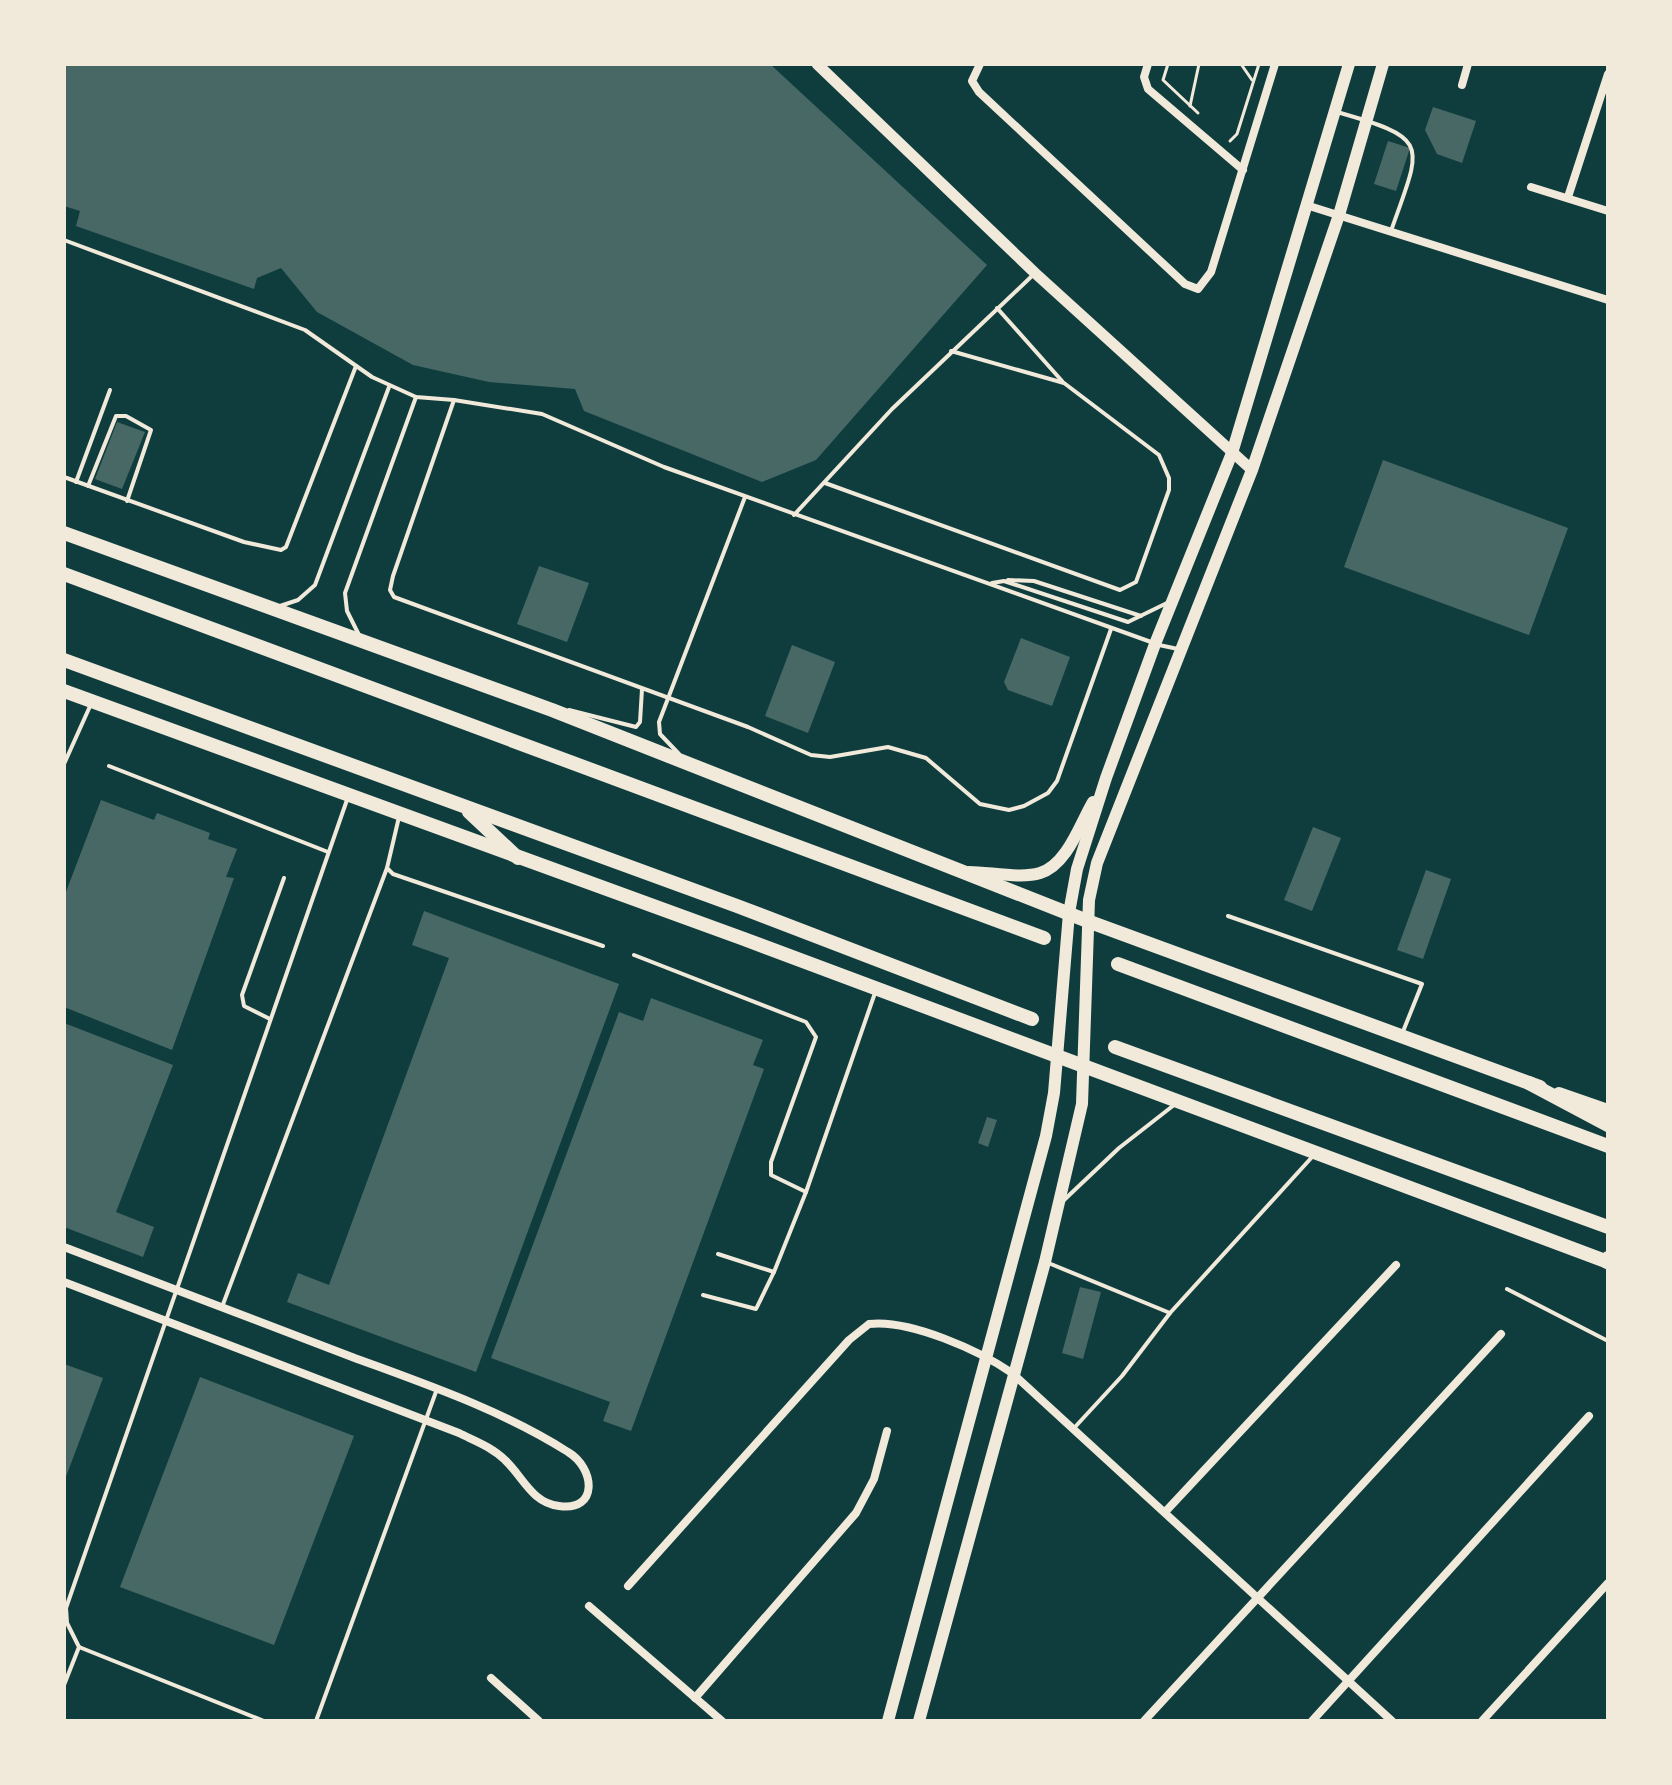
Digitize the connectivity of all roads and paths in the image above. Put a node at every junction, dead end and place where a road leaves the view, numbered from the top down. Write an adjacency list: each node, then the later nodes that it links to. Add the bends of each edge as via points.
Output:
1 (817, 64): 28 (street)
2 (980, 64): 20 (street, via 972,81 979,92 1185,284 1198,289 1211,272)
3 (1148, 64): 20 (street, via 1148,89)
4 (1168, 64): 15 (path, via 1163,80)
5 (1199, 64): 15 (path)
6 (1241, 64): 14 (path)
7 (1259, 64): 19 (path, via 1237,134)
8 (1275, 64): 14 (street)
9 (1349, 64): 16 (main road)
10 (1383, 64): 18 (main road)
11 (1468, 64): 13 (street)
12 (1608, 74): 22 (street)
13 (1462, 85)
14 (1263, 101): 20 (street)
15 (1190, 106): 17 (path)
16 (1335, 111): 18 (lane); 23 (main road)
17 (1199, 114)
18 (1367, 120): 25 (main road); 26 (lane, via 1402,134 1413,149)
19 (1227, 140)
20 (1243, 170)
21 (1531, 187): 22 (street)
22 (1568, 197): 24 (street)
23 (1306, 205): 25 (street); 38 (main road)
24 (1608, 211)
25 (1339, 215): 26 (street); 39 (main road)
26 (1391, 231): 29 (street)
27 (64, 240): 32 (lane, via 305,330)
28 (1035, 273): 30 (lane); 38 (street)
29 (1608, 300)
30 (997, 308): 31 (lane); 33 (lane)
31 (951, 351): 33 (lane); 42 (lane)
32 (356, 366): 34 (lane); 45 (lane, via 286,547 275,551)
33 (1064, 383): 42 (lane, via 1159,455 1164,466 1169,490 1162,515 1136,582 1120,590)
34 (389, 387): 36 (lane); 54 (lane, via 315,585 298,600)
35 (110, 390): 41 (lane)
36 (416, 397): 37 (lane); 57 (lane, via 345,593 347,611)
37 (454, 400): 44 (lane, via 542,414); 63 (lane, via 390,590 394,597)
38 (1232, 453): 39 (street); 53 (main road)
39 (1252, 470): 59 (main road)
40 (64, 477): 41 (lane)
41 (76, 482): 43 (lane)
42 (825, 483): 46 (lane)
43 (88, 486): 45 (lane); 45 (lane, via 116,416 126,416 151,430)
44 (745, 497): 46 (lane); 65 (lane)
45 (127, 501)
46 (794, 515): 51 (lane)
47 (64, 533): 54 (main road)
48 (64, 565): 52 (main road)
49 (64, 574): 52 (main road)
50 (1004, 581): 51 (lane); 55 (lane, via 1026,579); 55 (lane, via 1128,622)
51 (988, 583): 56 (lane)
52 (126, 597): 85 (main road)
53 (1176, 598): 55 (lane); 58 (main road)
54 (272, 608): 57 (main road)
55 (1143, 617)
56 (1111, 628): 58 (lane); 65 (lane, via 1057,781 1024,806 1000,809 973,800 926,758 897,748 811,755)
57 (362, 641): 67 (main road)
58 (1155, 644): 59 (lane); 73 (main road)
59 (1179, 649): 84 (main road, via 1097,863)
60 (64, 660): 62 (main road)
61 (64, 670): 62 (main road)
62 (123, 683): 75 (main road)
63 (642, 689): 65 (lane); 67 (lane, via 636,727 590,713)
64 (64, 691): 66 (main road)
65 (666, 697): 71 (lane, via 660,734)
66 (92, 702): 69 (lane); 74 (main road)
67 (552, 710): 71 (main road)
68 (64, 744): 69 (lane)
69 (71, 747): 70 (lane)
70 (64, 764)
71 (690, 765): 80 (main road)
72 (109, 766): 77 (lane)
73 (1106, 778): 80 (main road, via 1055,864 1039,874); 82 (main road)
74 (348, 796): 76 (main road); 77 (lane)
75 (463, 807): 78 (main road); 91 (main road)
76 (399, 815): 78 (main road); 79 (lane)
77 (328, 852): 90 (lane)
78 (518, 858): 89 (main road)
79 (387, 868): 86 (lane); 115 (lane)
80 (958, 872): 82 (main road)
81 (284, 878): 90 (lane, via 242,995 244,1006)
82 (1069, 913): 84 (main road); 94 (main road)
83 (1228, 916): 92 (lane, via 1422,984)
84 (1090, 922): 92 (main road); 95 (main road)
85 (1044, 938)
86 (603, 946)
87 (634, 955): 102 (lane, via 806,1022 814,1030 815,1047 770,1170 777,1179)
88 (1118, 964): 100 (main road)
89 (876, 990): 94 (main road); 102 (lane)
90 (270, 1019): 113 (lane)
91 (1032, 1019)
92 (1401, 1037): 96 (main road)
93 (1115, 1047): 104 (main road)
94 (1056, 1058): 95 (main road); 120 (main road, via 1046,1136)
95 (1083, 1066): 97 (main road); 103 (main road, via 1082,1104)
96 (1529, 1083): 98 (main road); 99 (main road)
97 (1178, 1102): 101 (main road); 103 (lane, via 1119,1148)
98 (1608, 1111)
99 (1608, 1125)
100 (1608, 1146)
101 (1315, 1155): 107 (main road); 116 (lane)
102 (806, 1192): 110 (lane)
103 (1059, 1206): 108 (main road)
104 (1608, 1227)
105 (64, 1247): 113 (street)
106 (718, 1254): 110 (lane)
107 (1608, 1261)
108 (1045, 1262): 116 (lane); 121 (main road)
109 (1396, 1265): 127 (street)
110 (774, 1272): 114 (lane, via 756,1309)
111 (64, 1282): 117 (street)
112 (1507, 1289): 119 (lane)
113 (175, 1290): 115 (street); 117 (lane)
114 (703, 1295)
115 (222, 1307): 122 (street)
116 (1170, 1313): 125 (lane)
117 (164, 1320): 124 (street); 132 (lane, via 66,1608)
118 (1501, 1334): 130 (street)
119 (1608, 1341)
120 (987, 1356): 121 (street); 129 (street, via 892,1325 861,1329); 141 (main road)
121 (1012, 1373): 125 (street); 142 (main road)
122 (437, 1389): 124 (lane); 124 (street, via 570,1453 588,1471 587,1492 573,1506 542,1501 488,1447)
123 (1589, 1416): 134 (street)
124 (427, 1422): 138 (lane)
125 (1075, 1427): 127 (street)
126 (887, 1431): 136 (street, via 874,1479 856,1513)
127 (1166, 1511): 130 (street)
128 (1608, 1583): 146 (street)
129 (628, 1586)
130 (1256, 1596): 134 (street); 143 (street)
131 (589, 1606): 136 (street)
132 (79, 1647): 135 (lane); 137 (lane)
133 (491, 1678): 139 (street)
134 (1348, 1681): 144 (street); 145 (street)
135 (64, 1685)
136 (695, 1698): 140 (street)
137 (264, 1721)
138 (316, 1721)
139 (539, 1721)
140 (722, 1721)
141 (888, 1721)
142 (919, 1721)
143 (1144, 1721)
144 (1312, 1721)
145 (1392, 1721)
146 (1482, 1721)

